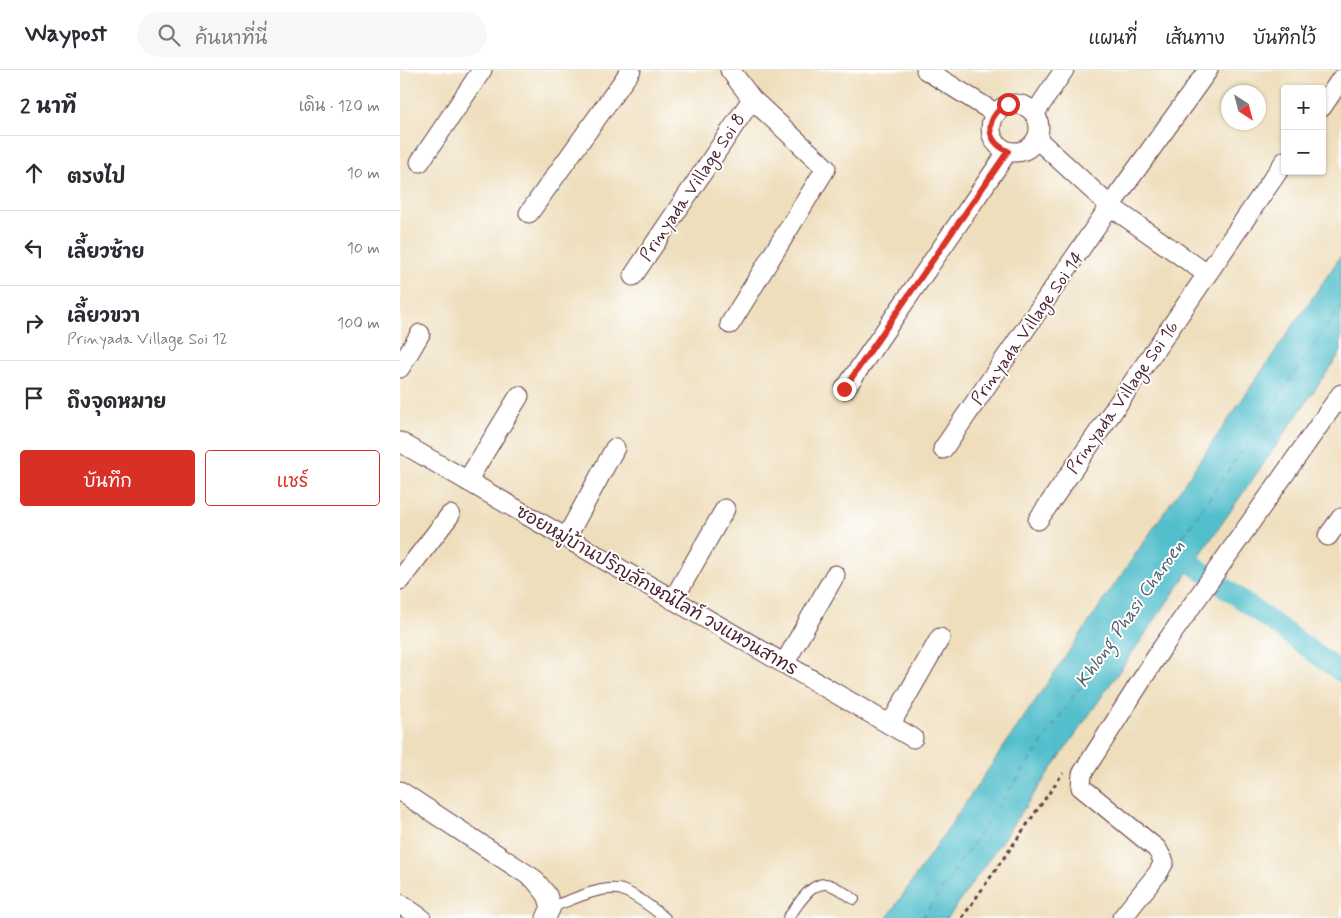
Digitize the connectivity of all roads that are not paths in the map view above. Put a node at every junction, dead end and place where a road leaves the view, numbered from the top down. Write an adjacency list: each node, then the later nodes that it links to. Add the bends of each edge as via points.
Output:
1 (482, 70): 14 (street)
2 (631, 70): 17 (street)
3 (730, 70): 8 (street)
4 (926, 70): 10 (street)
5 (1064, 70): 11 (street)
6 (1208, 70): 16 (street, Prinyada Village Soi 14)
7 (1341, 79): 9 (street)
8 (752, 99): 19 (street, Prinyada Village Soi 8); 20 (street, via 826,168)
9 (1326, 101)
10 (996, 113): 11 (street, via 1015,103 1023,104); 13 (street, via 991,126 993,139)
11 (1035, 113): 12 (street, via 1039,126)
12 (1037, 139): 13 (street, via 1025,150); 16 (street)
13 (1008, 151): 23 (street)
14 (420, 162)
15 (1281, 167): 18 (street, Prinyada Village Soi 16)
16 (1110, 206): 18 (street); 28 (street, Prinyada Village Soi 14)
17 (529, 213)
18 (1208, 274): 33 (street, Prinyada Village Soi 16)
19 (632, 276)
20 (730, 324)
21 (420, 334): 22 (street)
22 (400, 368)
23 (844, 389)
24 (1341, 394): 50 (street, via 1162,648 1082,774 1081,787 1157,849 1164,862)
25 (519, 396): 29 (street)
26 (400, 442): 29 (street, ซอยหมู่บ้านปริญลักษณ์ไลท์ วงแหวนสาทร)
27 (615, 448): 35 (street)
28 (943, 449)
29 (467, 481): 35 (street, ซอยหมู่บ้านปริญลักษณ์ไลท์ วงแหวนสาทร)
30 (725, 509): 38 (street)
31 (450, 515): 37 (street)
32 (1341, 518): 34 (street)
33 (1038, 520)
34 (1328, 536)
35 (566, 538): 38 (street, ซอยหมู่บ้านปริญลักษณ์ไลท์ วงแหวนสาทร)
36 (835, 575): 40 (street)
37 (400, 580)
38 (673, 600): 40 (street, ซอยหมู่บ้านปริญลักษณ์ไลท์ วงแหวนสาทร)
39 (940, 638): 41 (street)
40 (784, 664): 41 (street, ซอยหมู่บ้านปริญลักษณ์ไลท์ วงแหวนสาทร)
41 (890, 725): 42 (street, ซอยหมู่บ้านปริญลักษณ์ไลท์ วงแหวนสาทร)
42 (913, 738)
43 (400, 791): 46 (street, via 534,879 547,895)
44 (854, 899): 49 (lane, via 834,886 818,885)
45 (400, 904): 47 (street)
46 (549, 913): 48 (lane, via 610,888 636,897)
47 (421, 918)
48 (665, 918)
49 (788, 918)
50 (1122, 918)

